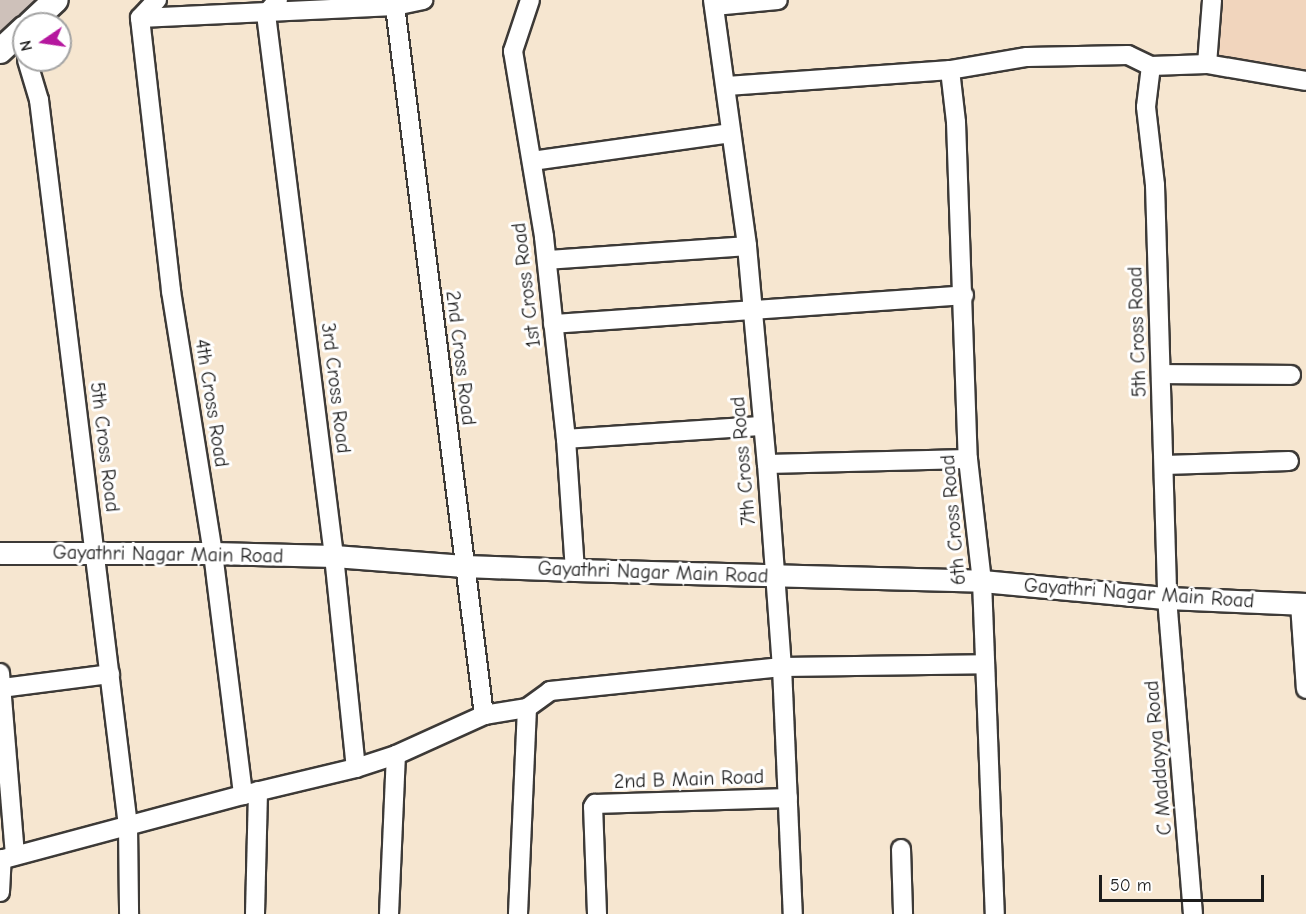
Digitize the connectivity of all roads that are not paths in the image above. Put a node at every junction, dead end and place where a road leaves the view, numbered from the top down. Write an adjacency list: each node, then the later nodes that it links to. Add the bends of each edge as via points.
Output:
1 (56, 0): 10 (main road)
2 (423, 0): 8 (street)
3 (530, 0): 19 (street, 1st Cross Road, via 513,51)
4 (778, 0): 7 (street)
5 (1212, 0): 12 (street)
6 (155, 1): 11 (street)
7 (713, 2): 17 (street, 7th Cross Road)
8 (395, 6): 9 (street); 37 (street, 2nd Cross Road)
9 (272, 7): 11 (street); 36 (street, 3rd Cross Road)
10 (45, 12)
11 (140, 18): 35 (street, 4th Cross Road, via 171,291)
12 (1207, 64): 13 (street); 16 (street)
13 (1151, 66): 14 (street, via 1128,55 1026,57); 25 (street, 5th Cross Road, via 1146,107 1155,185)
14 (950, 70): 17 (street); 22 (street, 6th Cross Road)
15 (31, 72): 33 (street, 5th Cross Road, via 39,100)
16 (1306, 81)
17 (727, 86): 18 (street, 7th Cross Road)
18 (731, 133): 19 (street); 20 (street, 7th Cross Road)
19 (532, 161): 21 (street, 1st Cross Road)
20 (747, 246): 21 (street); 23 (street, 7th Cross Road)
21 (547, 260): 24 (street, 1st Cross Road)
22 (964, 295): 23 (street); 29 (street, 6th Cross Road)
23 (753, 308): 24 (street); 27 (street, 7th Cross Road)
24 (554, 324): 28 (street, 1st Cross Road)
25 (1161, 374): 26 (street); 32 (street, 5th Cross Road)
26 (1291, 375)
27 (764, 426): 28 (street); 31 (street, 7th Cross Road)
28 (566, 439): 38 (street, 1st Cross Road)
29 (968, 459): 31 (street); 40 (street, 6th Cross Road)
30 (1289, 461): 32 (street)
31 (767, 464): 39 (street, 7th Cross Road)
32 (1164, 465): 41 (street, 5th Cross Road)
33 (95, 552): 34 (street, Gayathri Nagar Main Road); 35 (street, Gayathri Nagar Main Road); 45 (street, 5th Cross Road)
34 (0, 553)
35 (213, 553): 36 (street, Gayathri Nagar Main Road); 52 (street, 4th Cross Road)
36 (334, 556): 37 (street, Gayathri Nagar Main Road); 51 (street, 3rd Cross Road)
37 (464, 566): 38 (street, Gayathri Nagar Main Road); 49 (street, 2nd Cross Road)
38 (575, 570): 39 (street, Gayathri Nagar Main Road)
39 (774, 577): 40 (street, Gayathri Nagar Main Road); 44 (street, 7th Cross Road)
40 (982, 581): 41 (street, Gayathri Nagar Main Road); 43 (street, 6th Cross Road)
41 (1167, 598): 42 (street, Gayathri Nagar Main Road); 66 (street, C Maddayya Road)
42 (1303, 604): 47 (street)
43 (985, 664): 44 (street); 65 (street, 6th Cross Road)
44 (782, 667): 48 (street, via 550,691); 53 (street, 7th Cross Road)
45 (110, 674): 46 (street); 54 (street, 5th Cross Road)
46 (1, 680): 56 (street)
47 (1306, 688)
48 (527, 708): 49 (street); 61 (street)
49 (484, 715): 50 (street)
50 (396, 756): 51 (street); 60 (street)
51 (356, 768): 52 (street)
52 (250, 793): 54 (street); 59 (street, 4th Cross Road)
53 (788, 798): 62 (street, 2nd B Main Road, via 595,804); 63 (street, 7th Cross Road)
54 (128, 826): 56 (street); 58 (street, 5th Cross Road)
55 (901, 849): 64 (street)
56 (6, 858): 57 (street)
57 (0, 892)
58 (129, 914)
59 (255, 914)
60 (389, 914)
61 (518, 914)
62 (597, 914)
63 (793, 914)
64 (903, 914)
65 (995, 914)
66 (1192, 914)

